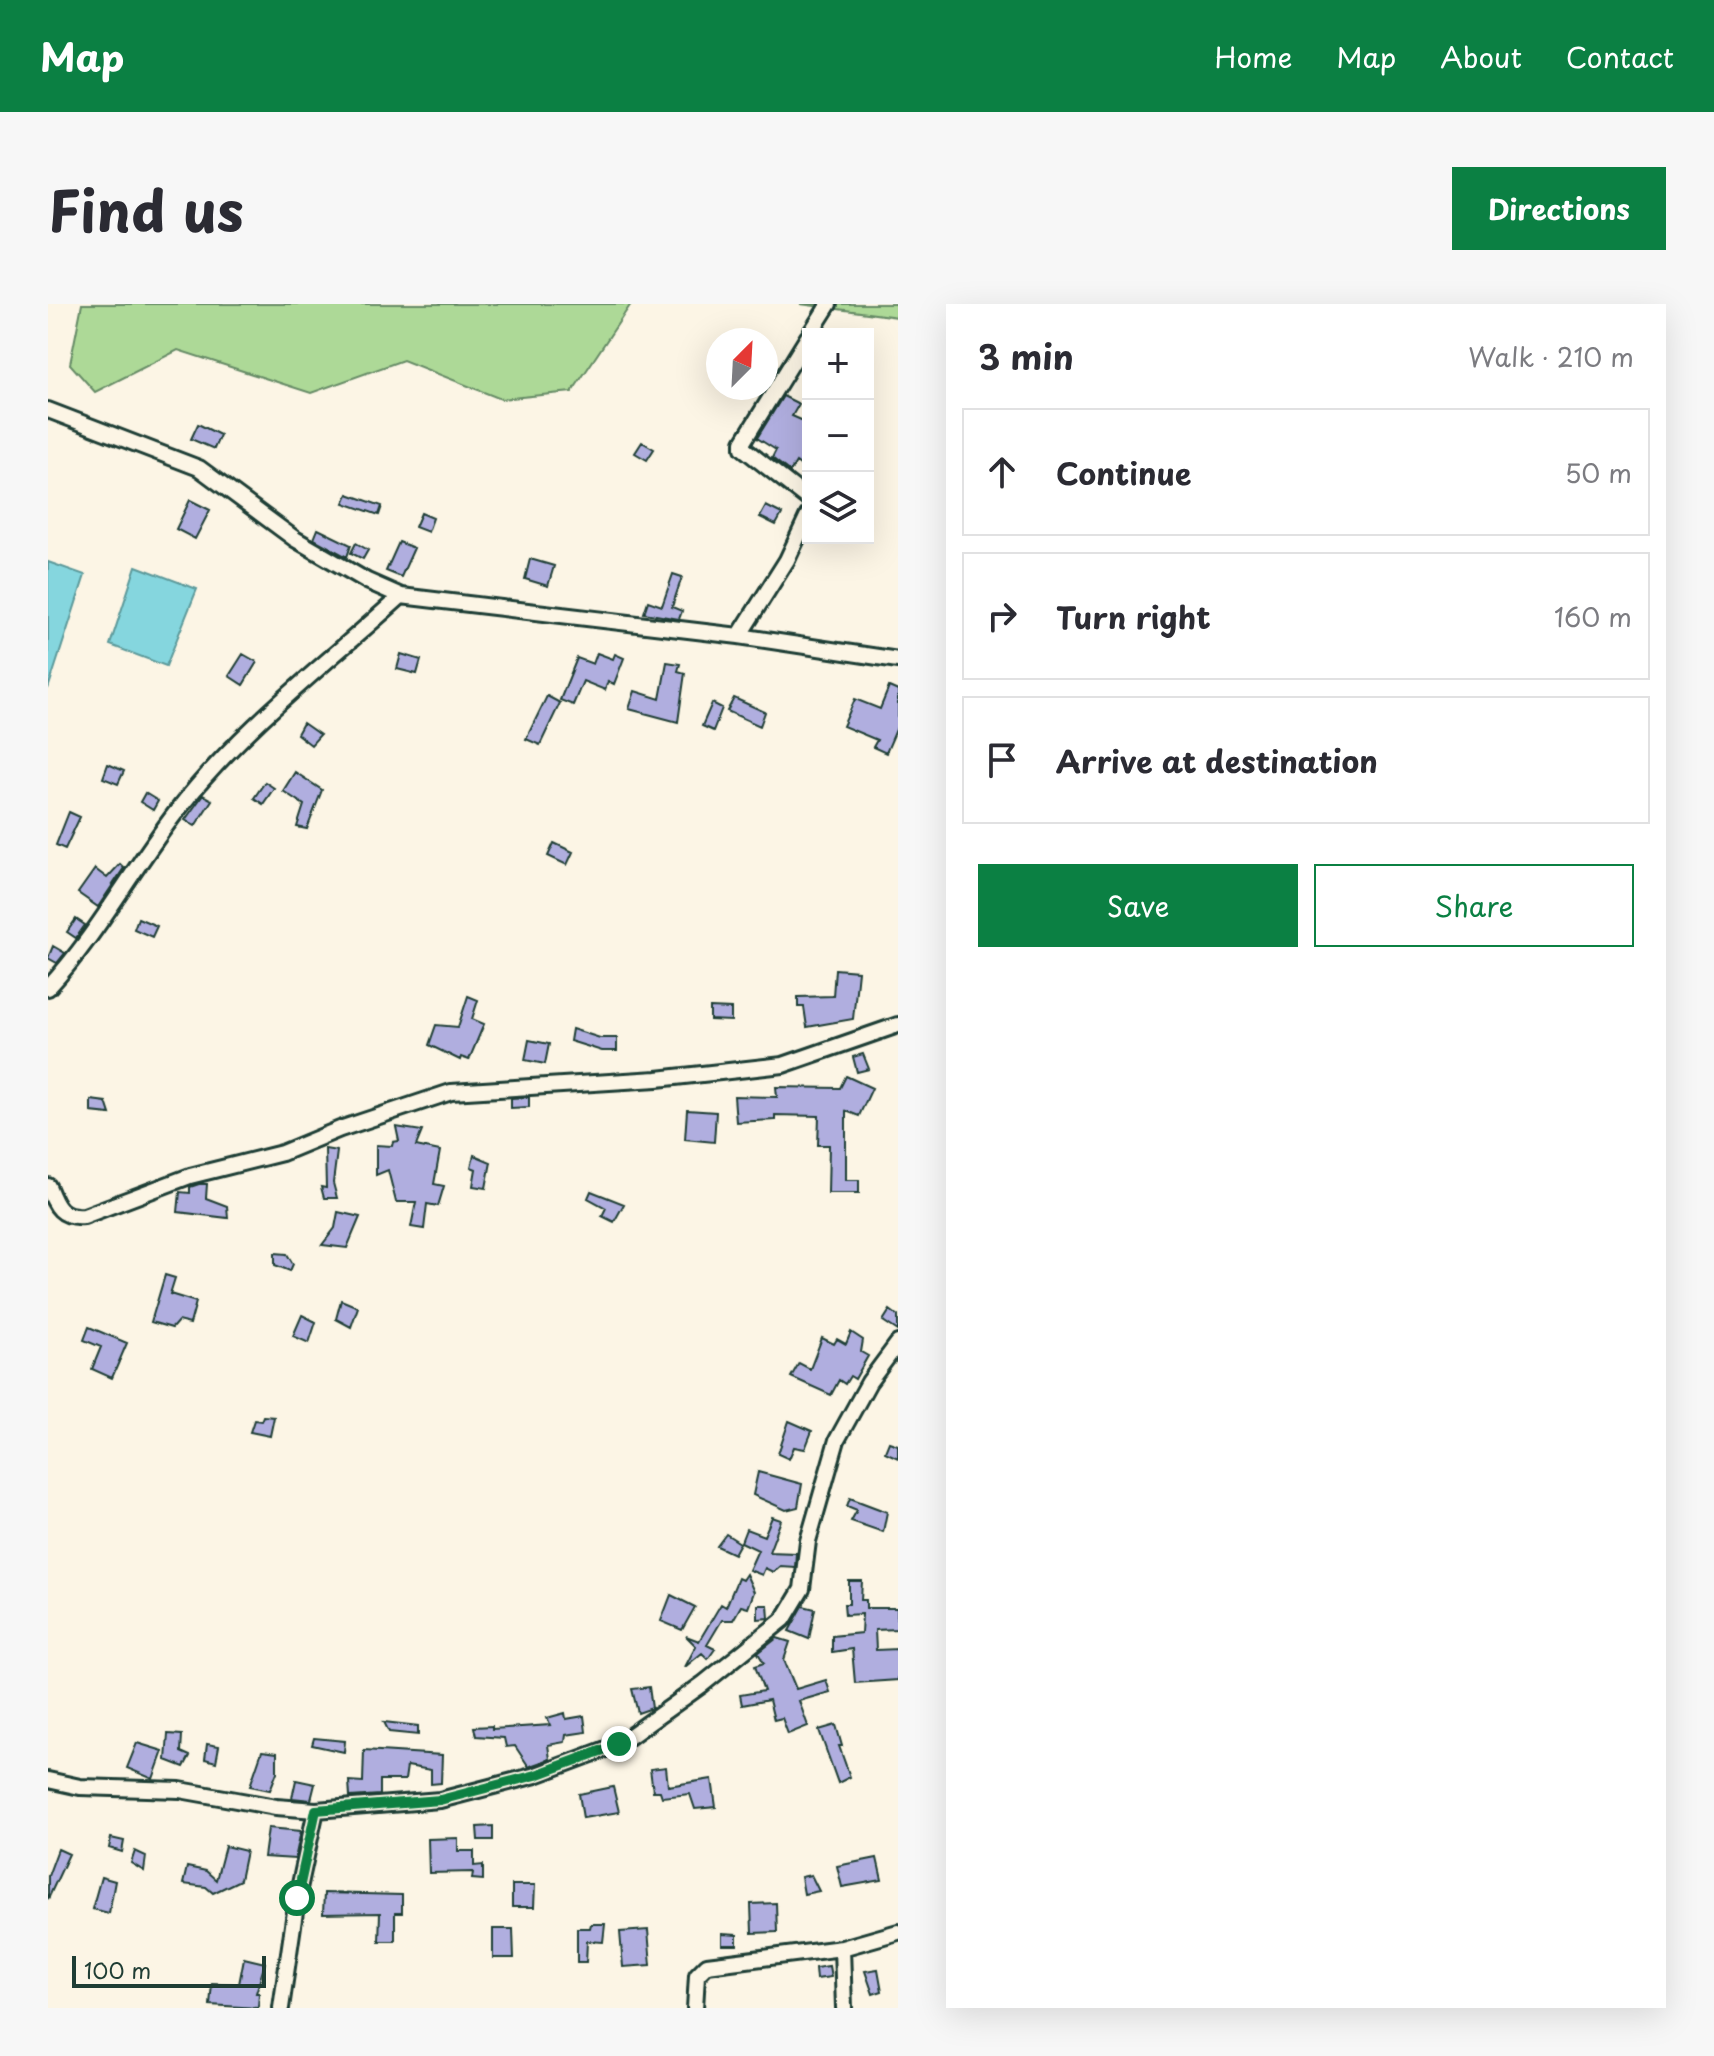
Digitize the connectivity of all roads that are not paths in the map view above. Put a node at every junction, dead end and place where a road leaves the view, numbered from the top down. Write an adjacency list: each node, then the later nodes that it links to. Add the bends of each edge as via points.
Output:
1 (829, 304): 2 (street)
2 (814, 328)
3 (802, 347): 5 (street, via 743,448)
4 (48, 410): 7 (street, via 199,468 295,539)
5 (802, 494)
6 (802, 528): 8 (street)
7 (401, 596): 8 (street); 10 (street, via 232,748 176,811 84,950)
8 (739, 636): 9 (street)
9 (898, 660)
10 (48, 988)
11 (898, 1025): 12 (street, via 783,1065 451,1092 84,1216 71,1217 57,1209)
12 (48, 1186)
13 (898, 1343): 15 (street, via 837,1440 808,1541 802,1589 784,1619 715,1675 619,1744 536,1775 440,1800)
14 (48, 1780): 15 (street, via 80,1787 180,1790)
15 (316, 1810): 18 (street)
16 (898, 1932): 17 (street)
17 (842, 1948): 19 (street, via 707,1965 697,1975); 20 (street)
18 (281, 2008)
19 (695, 2008)
20 (844, 2008)

